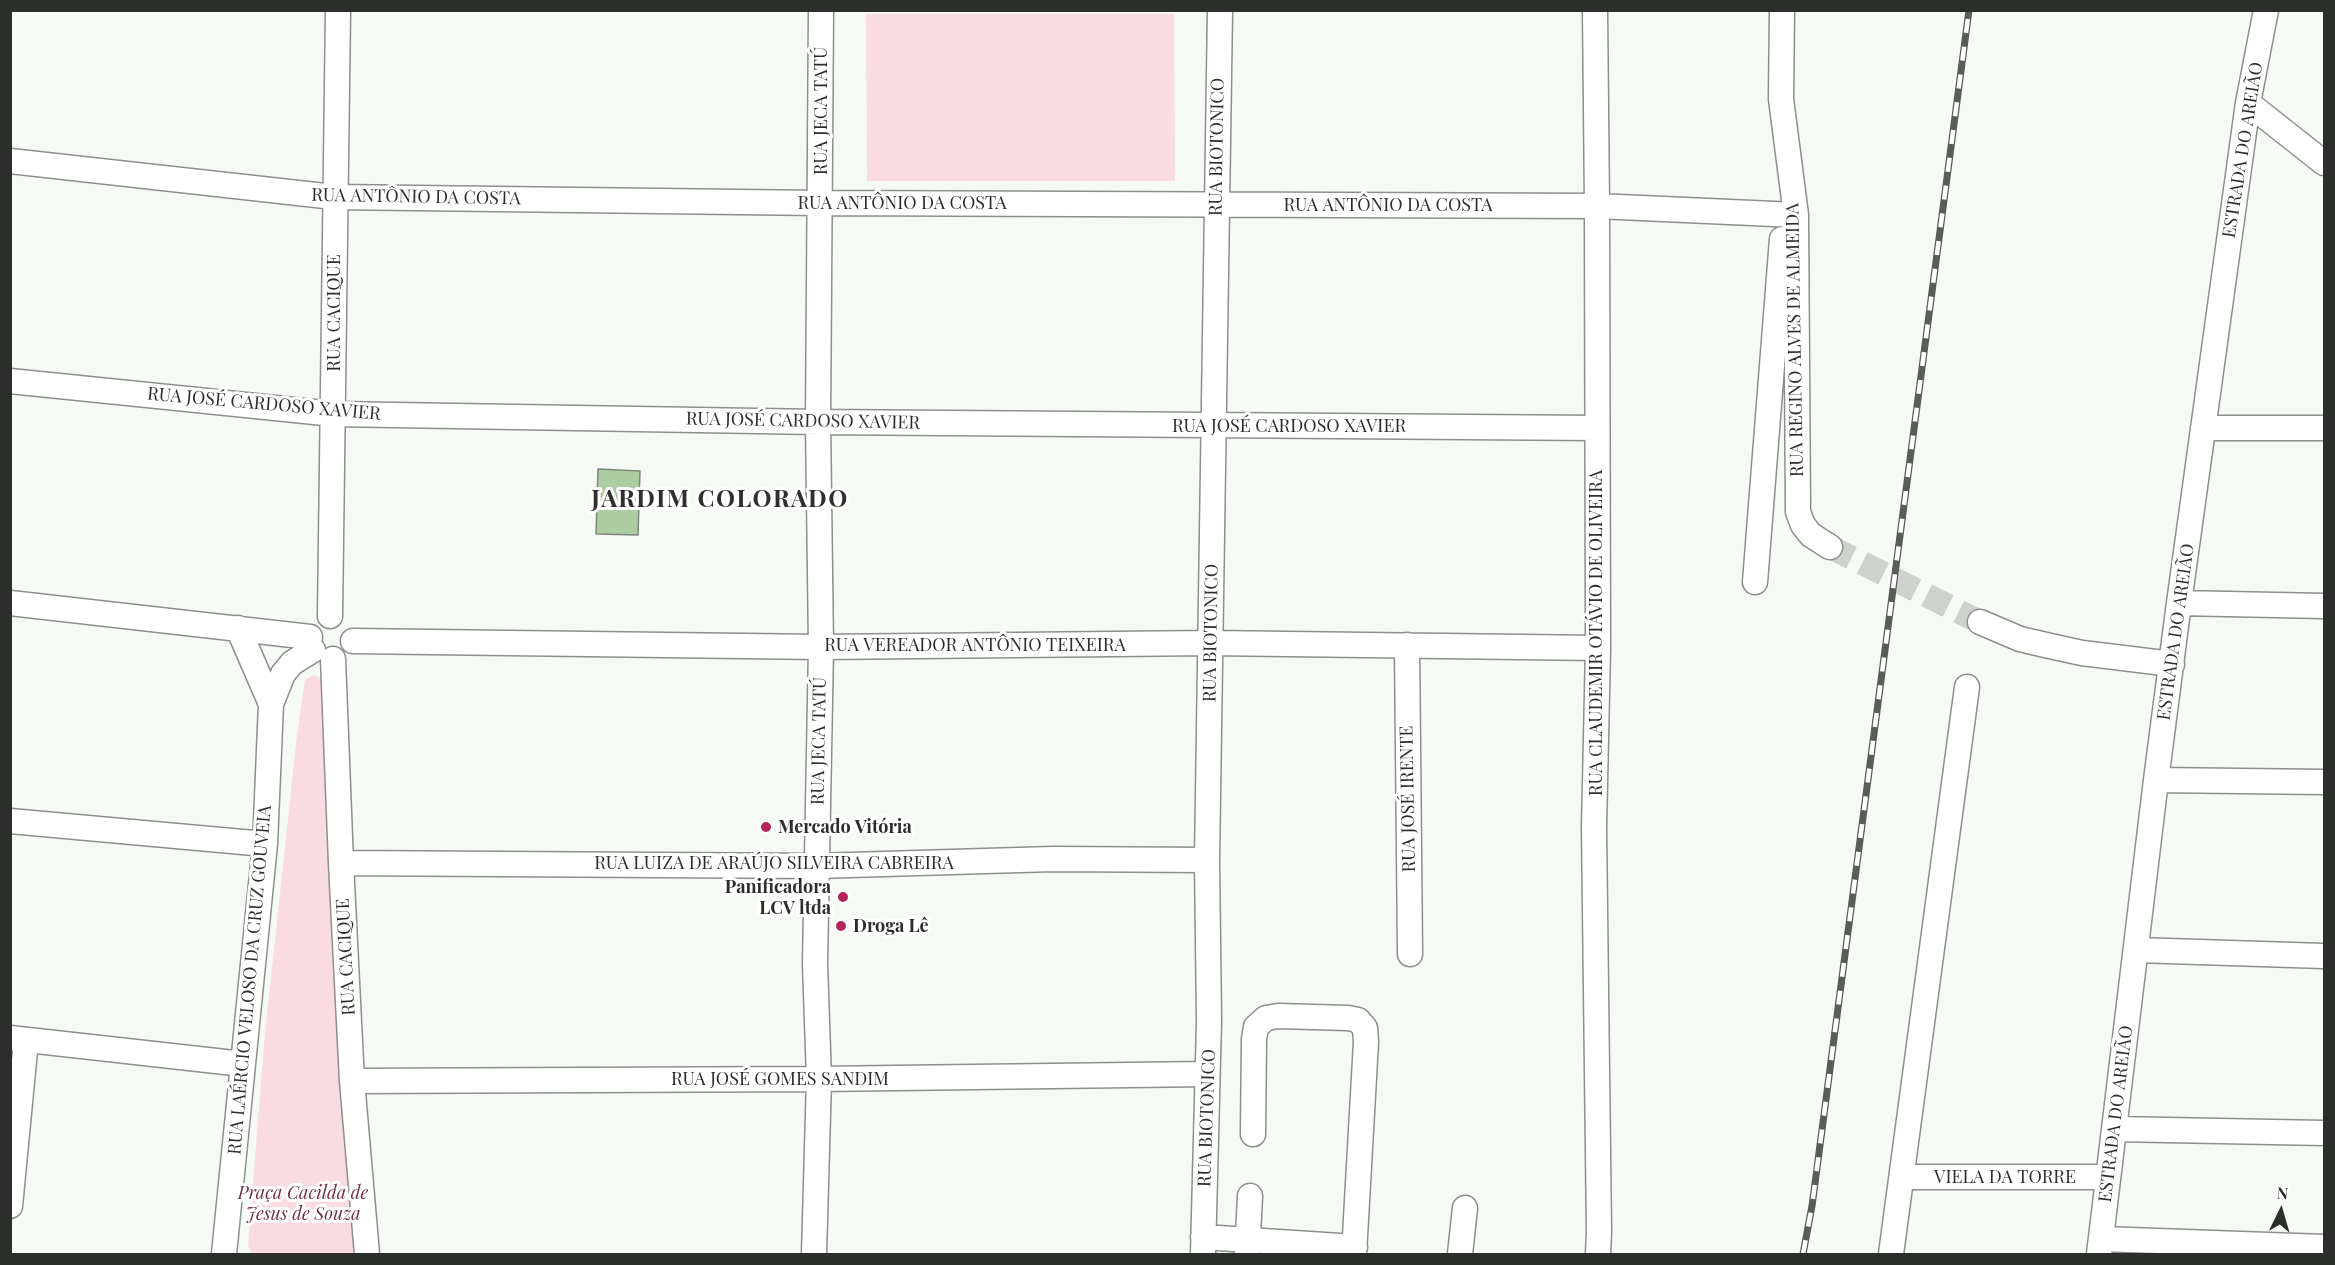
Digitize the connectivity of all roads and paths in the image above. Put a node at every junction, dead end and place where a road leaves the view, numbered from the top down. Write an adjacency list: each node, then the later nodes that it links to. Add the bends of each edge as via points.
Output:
1 (338, 10): 10 (street, RUA CACIQUE)
2 (821, 10): 11 (street, RUA JECA TATÚ)
3 (1220, 10): 12 (street, RUA BIOTONICO)
4 (1595, 10): 13 (street, RUA CLAUDEMIR OTÁVIO DE OLIVEIRA)
5 (1782, 10): 14 (street, RUA REGINO ALVES DE ALMEIDA, via 1781,99)
6 (2266, 10): 7 (street, ESTRADA DO AREIÃO)
7 (2248, 103): 9 (street); 21 (street, ESTRADA DO AREIÃO)
8 (10, 161): 10 (street, RUA ANTÔNIO DA COSTA)
9 (2325, 163)
10 (334, 197): 11 (street, RUA ANTÔNIO DA COSTA); 16 (street, RUA CACIQUE)
11 (820, 203): 12 (street, RUA ANTÔNIO DA COSTA); 17 (street, RUA JECA TATÚ)
12 (1216, 204): 13 (street, RUA ANTÔNIO DA COSTA); 18 (street, RUA BIOTONICO)
13 (1597, 206): 14 (street, RUA ANTÔNIO DA COSTA); 19 (street, RUA CLAUDEMIR OTÁVIO DE OLIVEIRA)
14 (1790, 215): 22 (street, RUA REGINO ALVES DE ALMEIDA, via 1798,512 1811,535); 23 (street)
15 (10, 381): 16 (street, RUA JOSÉ CARDOSO XAVIER)
16 (334, 414): 17 (street, RUA JOSÉ CARDOSO XAVIER); 27 (street, RUA CACIQUE)
17 (818, 422): 18 (street, RUA JOSÉ CARDOSO XAVIER); 33 (street, RUA JECA TATÚ)
18 (1215, 426): 19 (street, RUA JOSÉ CARDOSO XAVIER); 31 (street, RUA BIOTONICO)
19 (1597, 428): 34 (street, RUA CLAUDEMIR OTÁVIO DE OLIVEIRA)
20 (2325, 428): 21 (street)
21 (2203, 429): 25 (street, ESTRADA DO AREIÃO)
22 (1830, 548)
23 (1755, 582)
24 (10, 603): 29 (street)
25 (2180, 603): 26 (street); 36 (street, ESTRADA DO AREIÃO)
26 (2325, 606)
27 (330, 616): 30 (street, via 346,621); 35 (street, via 314,624)
28 (1980, 622): 36 (street, via 2020,639 2082,653)
29 (238, 628): 35 (street); 38 (street, RUA LAÉRCIO VELOSO DA CRUZ GOUVEIA)
30 (353, 641): 33 (street, RUA VEREADOR ANTÔNIO TEIXEIRA); 35 (street, via 346,653)
31 (1210, 643): 32 (street, RUA VEREADOR ANTÔNIO TEIXEIRA); 33 (street, RUA VEREADOR ANTÔNIO TEIXEIRA); 43 (street, RUA BIOTONICO)
32 (1407, 645): 34 (street, RUA VEREADOR ANTÔNIO TEIXEIRA); 47 (street, RUA JOSÉ IRENTE)
33 (821, 647): 45 (street, RUA JECA TATÚ)
34 (1598, 648): 71 (street, RUA CLAUDEMIR OTÁVIO DE OLIVEIRA, via 1594,840)
35 (319, 649): 38 (street, RUA LAÉRCIO VELOSO DA CRUZ GOUVEIA, via 292,663); 44 (street, RUA CACIQUE)
36 (2172, 663): 39 (street, ESTRADA DO AREIÃO)
37 (1967, 687): 58 (street)
38 (271, 704): 42 (street, RUA LAÉRCIO VELOSO DA CRUZ GOUVEIA)
39 (2156, 780): 40 (street); 46 (street, ESTRADA DO AREIÃO)
40 (2325, 782)
41 (10, 821): 42 (street)
42 (266, 844): 50 (street, RUA LAÉRCIO VELOSO DA CRUZ GOUVEIA)
43 (1207, 860): 45 (street, RUA LUIZA DE ARAÚJO SILVEIRA CABREIRA, via 1053,859); 51 (street, RUA BIOTONICO)
44 (341, 863): 45 (street, RUA LUIZA DE ARAÚJO SILVEIRA CABREIRA); 53 (street, RUA CACIQUE)
45 (816, 866): 52 (street, RUA JECA TATÚ)
46 (2136, 950): 48 (street); 54 (street, ESTRADA DO AREIÃO)
47 (1410, 954)
48 (2325, 956)
49 (18, 1039): 50 (street); 60 (street)
50 (243, 1064): 67 (street, RUA LAÉRCIO VELOSO DA CRUZ GOUVEIA)
51 (1207, 1074): 52 (street, RUA JOSÉ GOMES SANDIM); 62 (street, RUA BIOTONICO)
52 (819, 1079): 53 (street, RUA JOSÉ GOMES SANDIM); 69 (street, RUA JECA TATÚ)
53 (352, 1081): 68 (street, RUA CACIQUE)
54 (2115, 1129): 55 (street); 57 (street, ESTRADA DO AREIÃO)
55 (2325, 1133)
56 (1253, 1134): 66 (street, via 1256,1027 1266,1018 1278,1016 1359,1020 1365,1028 1366,1042)
57 (2108, 1177): 58 (street, VIELA DA TORRE); 64 (street, ESTRADA DO AREIÃO)
58 (1902, 1178): 72 (street)
59 (1250, 1196): 63 (street)
60 (10, 1206)
61 (1464, 1208): 70 (street)
62 (1203, 1246): 63 (street)
63 (1247, 1247): 66 (street)
64 (2100, 1247): 65 (street)
65 (2312, 1250)
66 (1354, 1251)
67 (224, 1254)
68 (367, 1254)
69 (814, 1254)
70 (1461, 1254)
71 (1598, 1254)
72 (1891, 1254)

